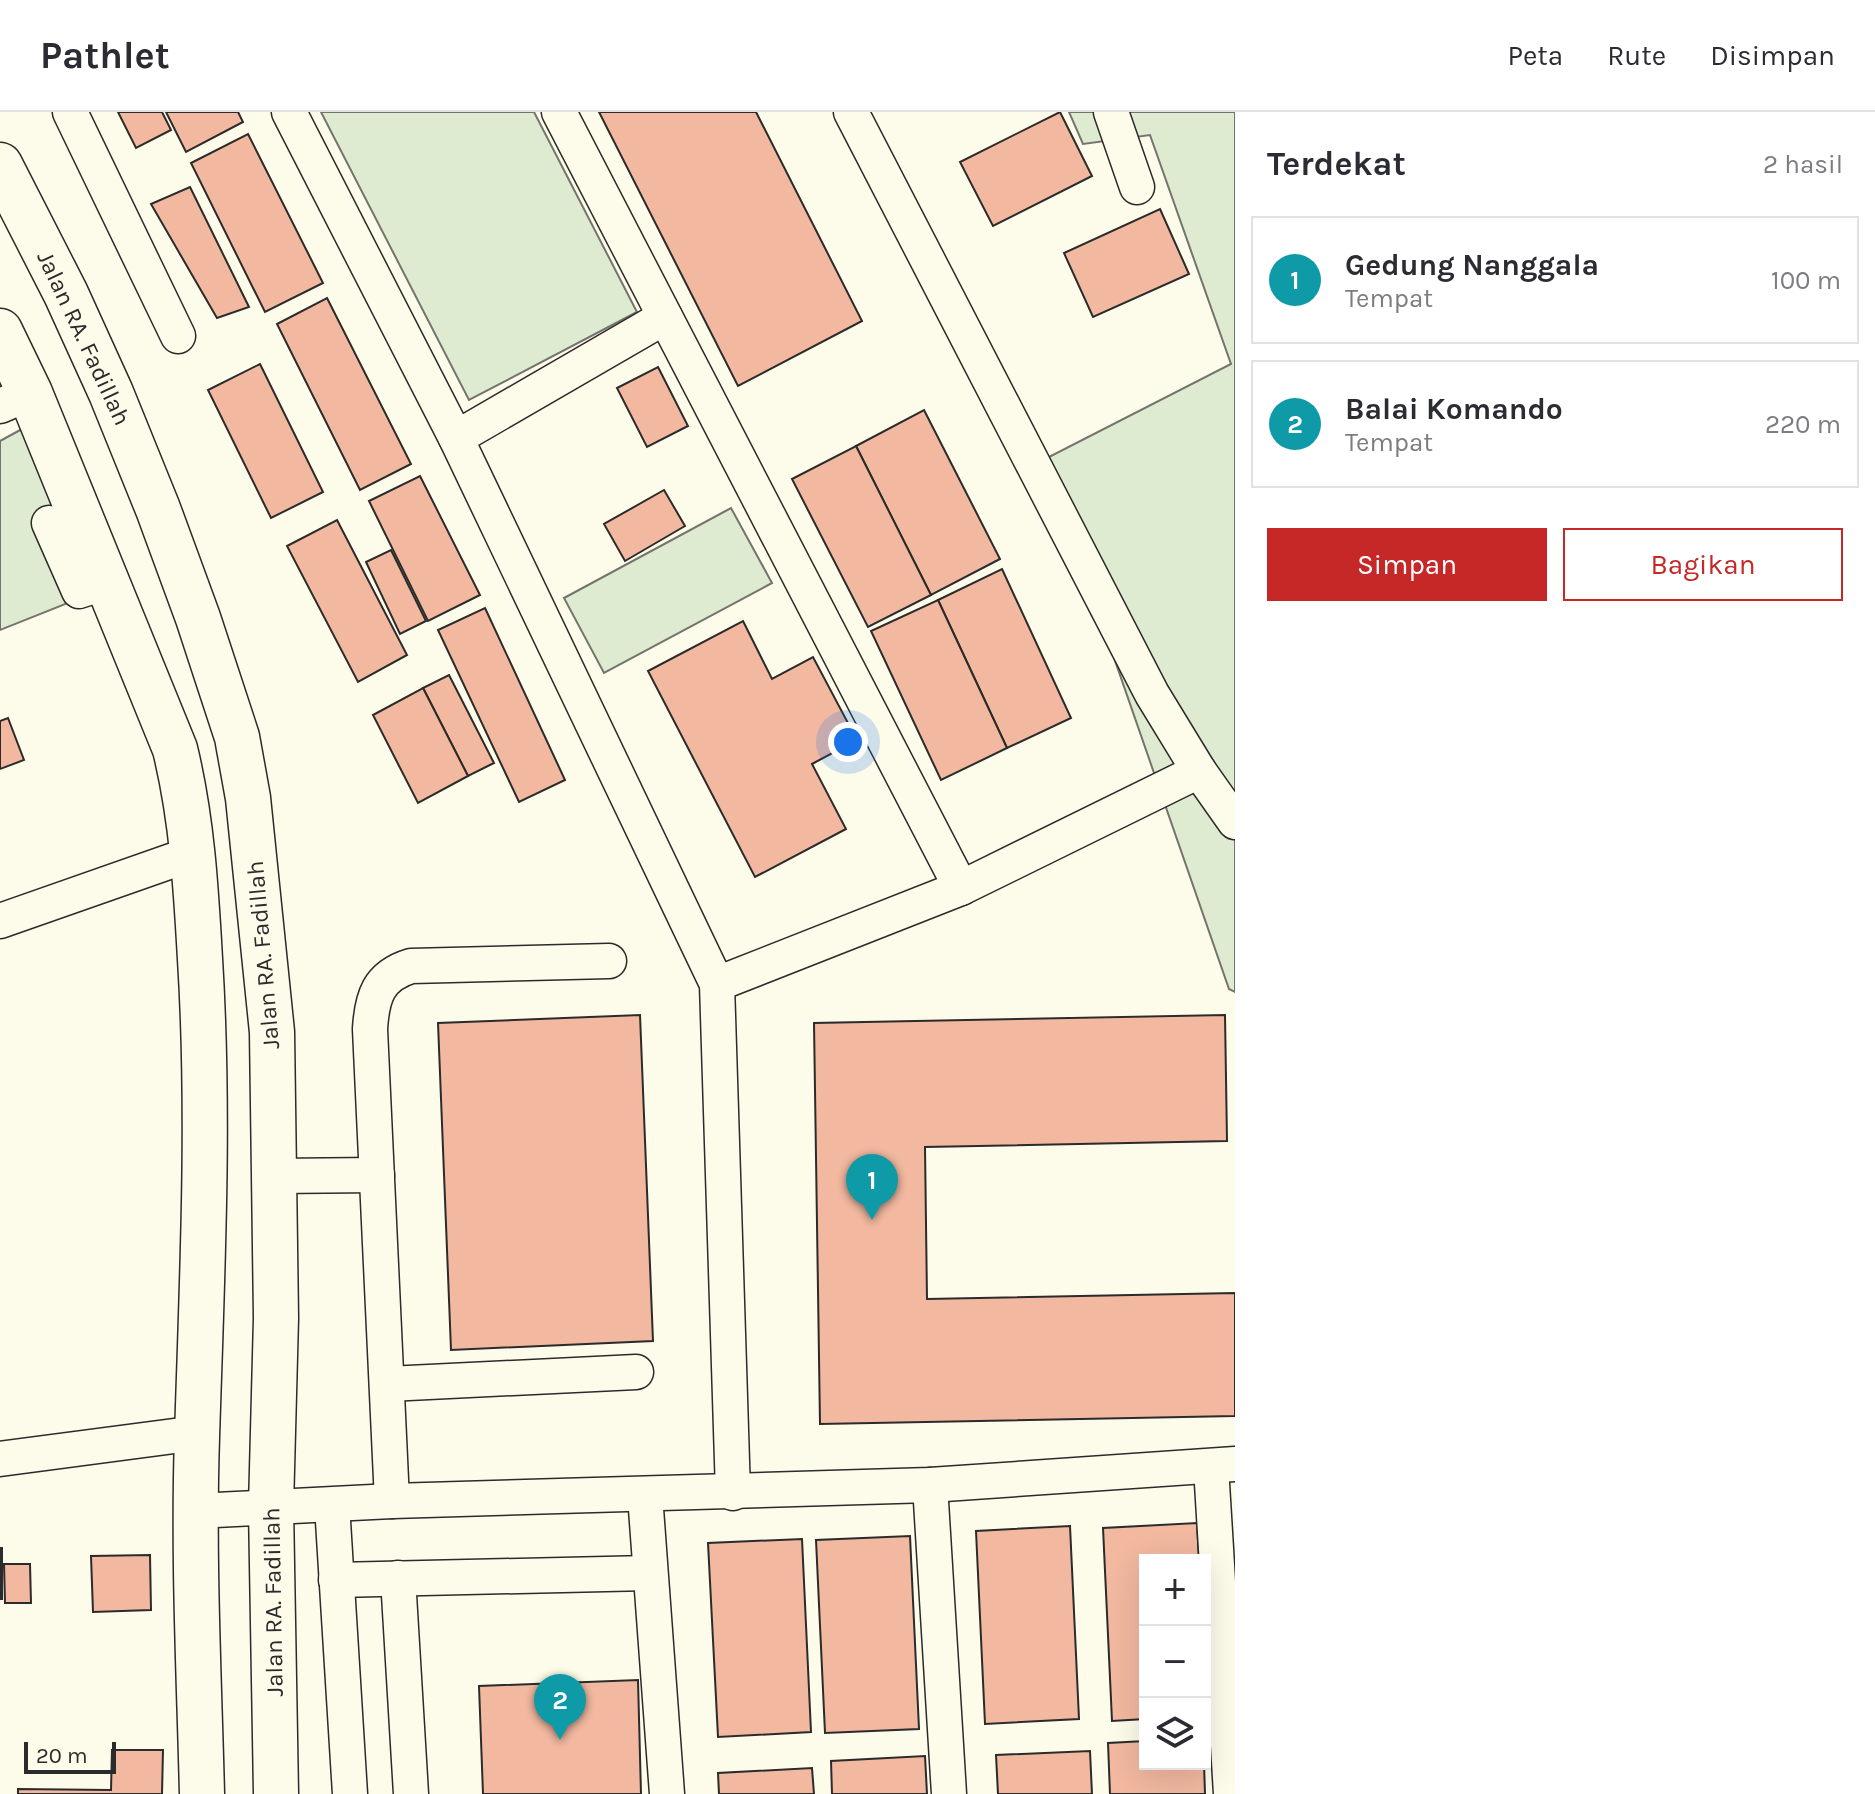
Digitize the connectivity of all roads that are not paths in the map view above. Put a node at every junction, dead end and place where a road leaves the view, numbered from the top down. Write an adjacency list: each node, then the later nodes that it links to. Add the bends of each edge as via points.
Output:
1 (70, 112): 10 (street)
2 (289, 112): 12 (street)
3 (559, 112): 8 (street)
4 (851, 112): 15 (street, via 1152,694)
5 (1111, 112): 7 (street)
6 (0, 165): 23 (main road, Jalan RA. Fadillah, via 111,393 198,618 237,737 257,869 272,1032)
7 (1137, 187)
8 (665, 317): 12 (street); 18 (street)
9 (0, 331): 11 (main road)
10 (178, 336)
11 (15, 400): 14 (main road)
12 (456, 438): 21 (street)
13 (49, 523): 14 (street, via 79,591)
14 (107, 582): 17 (main road, via 175,749)
15 (1199, 771): 16 (street); 18 (street)
16 (1235, 822)
17 (194, 853): 19 (street); 26 (main road, via 207,1118)
18 (961, 888): 21 (street)
19 (0, 921)
20 (609, 961): 22 (street, via 411,966 388,975 371,1020)
21 (717, 984): 30 (street)
22 (377, 1175): 23 (street); 25 (street)
23 (275, 1176): 33 (main road, Jalan RA. Fadillah, via 276,1318)
24 (636, 1372): 25 (street)
25 (388, 1384): 32 (street)
26 (197, 1433): 27 (street); 34 (main road)
27 (0, 1459)
28 (1223, 1465): 29 (street); 44 (street)
29 (930, 1485): 30 (street); 43 (street)
30 (733, 1493): 31 (street)
31 (645, 1495): 32 (street); 35 (street)
32 (392, 1501): 33 (street)
33 (302, 1506): 34 (street); 37 (street); 39 (main road, Jalan RA. Fadillah)
34 (195, 1511): 38 (main road)
35 (649, 1573): 36 (street); 42 (street)
36 (398, 1578): 37 (street); 41 (street)
37 (336, 1580): 40 (street)
38 (202, 1794)
39 (276, 1794)
40 (350, 1794)
41 (411, 1794)
42 (667, 1794)
43 (949, 1794)
44 (1231, 1794)

